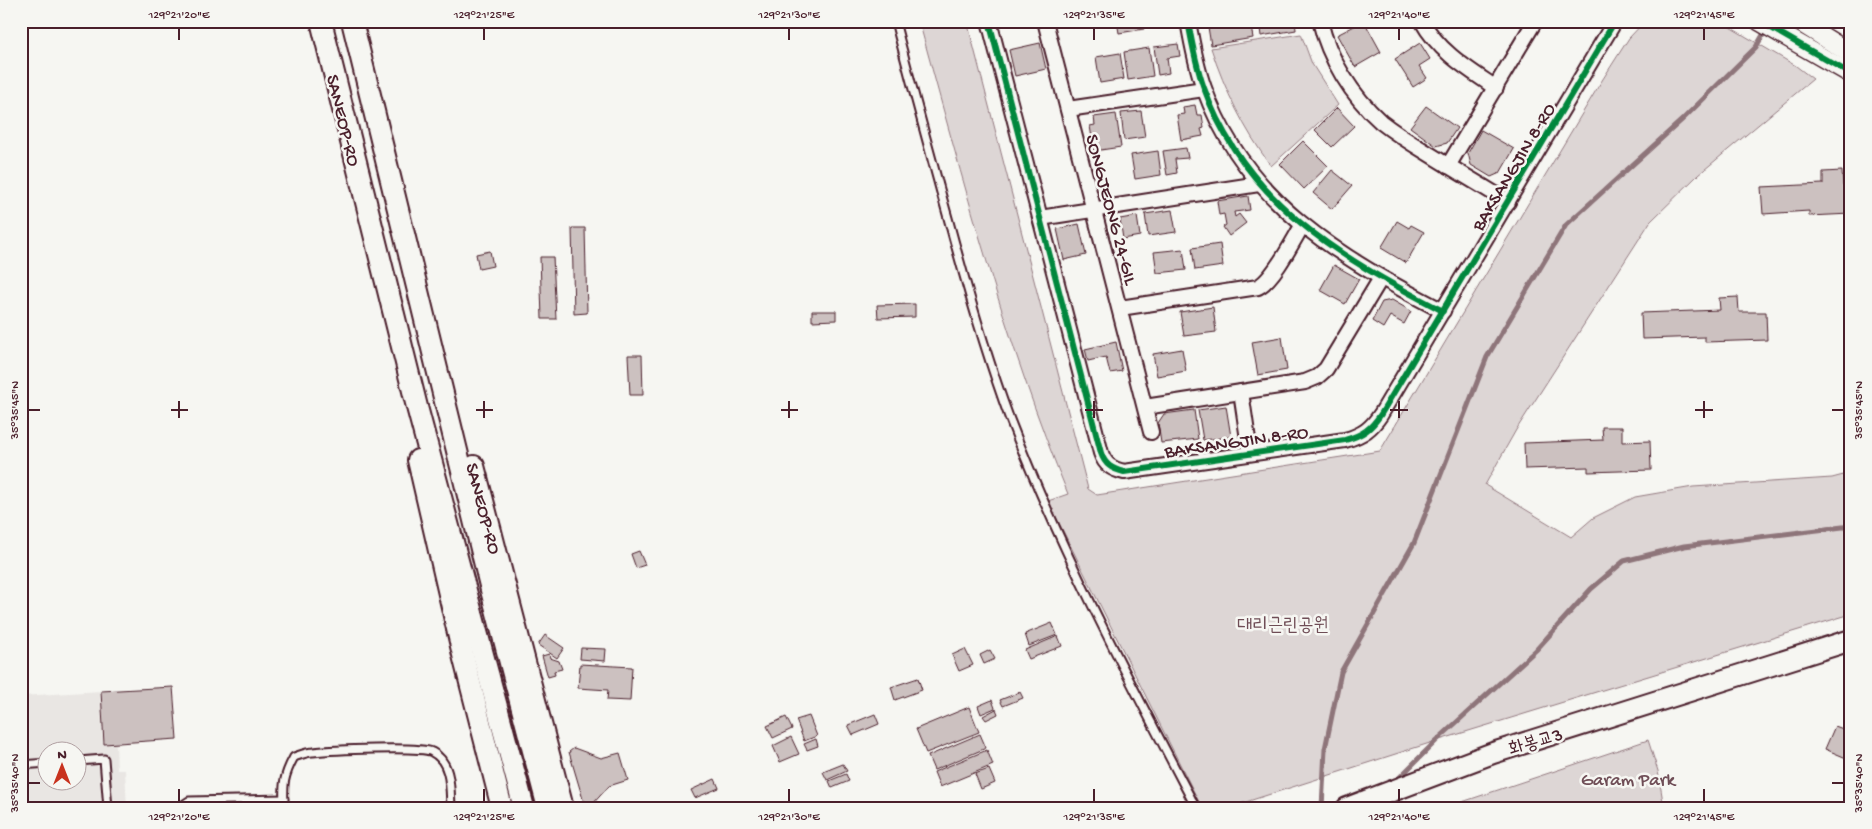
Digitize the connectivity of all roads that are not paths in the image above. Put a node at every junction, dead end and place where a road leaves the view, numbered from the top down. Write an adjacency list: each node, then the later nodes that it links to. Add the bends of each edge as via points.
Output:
1 (321, 21): 23 (main road, SANEOP-RO)
2 (352, 21): 22 (main road, SANEOP-RO)
3 (895, 21): 46 (lane, via 957,254 1009,416 1077,574)
4 (988, 21): 24 (street, BAKSANGJIN 8-RO)
5 (1045, 21): 17 (street, SONGJEONG 24-GIL)
6 (1188, 21): 16 (street)
7 (1320, 21): 18 (street, via 1334,61 1362,101 1381,122)
8 (1422, 21): 15 (street, via 1448,54)
9 (1535, 21): 15 (street)
10 (1617, 21): 20 (street, BAKSANGJIN 8-RO)
11 (1759, 21): 14 (street)
12 (1799, 22): 13 (street)
13 (1851, 54)
14 (1851, 74)
15 (1496, 88): 18 (street)
16 (1204, 89): 17 (street); 19 (street, via 1223,128)
17 (1068, 109): 21 (street, SONGJEONG 24-GIL)
18 (1448, 166): 20 (street)
19 (1259, 184): 21 (street); 25 (street)
20 (1508, 202): 28 (street, BAKSANGJIN 8-RO)
21 (1094, 209): 24 (street); 27 (street, SONGJEONG 24-GIL)
22 (398, 211): 44 (main road, SANEOP-RO); 45 (main road, SANEOP-RO, via 490,521)
23 (370, 218): 42 (main road, SANEOP-RO, via 434,533); 43 (main road, SANEOP-RO)
24 (1040, 218): 32 (street, BAKSANGJIN 8-RO, via 1104,461 1124,472)
25 (1302, 226): 26 (street); 27 (street, via 1263,285)
26 (1380, 278): 28 (street); 29 (street, via 1326,369 1318,377)
27 (1120, 308): 30 (street, SONGJEONG 24-GIL)
28 (1443, 311): 32 (street, BAKSANGJIN 8-RO, via 1368,431 1345,440)
29 (1241, 392): 30 (street); 32 (street)
30 (1145, 406): 31 (street, SONGJEONG 24-GIL)
31 (1151, 432)
32 (1250, 453)
33 (1851, 640): 47 (main road, 화봉교3, via 1493,752)
34 (88, 760): 38 (lane, via 104,759)
35 (38, 764): 36 (lane)
36 (21, 765)
37 (284, 799): 39 (lane, via 189,801); 40 (lane); 41 (lane, via 286,772 294,757 311,752 412,749 432,752 444,764 450,778)
38 (108, 808)
39 (183, 808)
40 (284, 808)
41 (451, 808)
42 (502, 808)
43 (524, 808)
44 (548, 808)
45 (563, 808)
46 (1196, 808)
47 (1347, 808)

